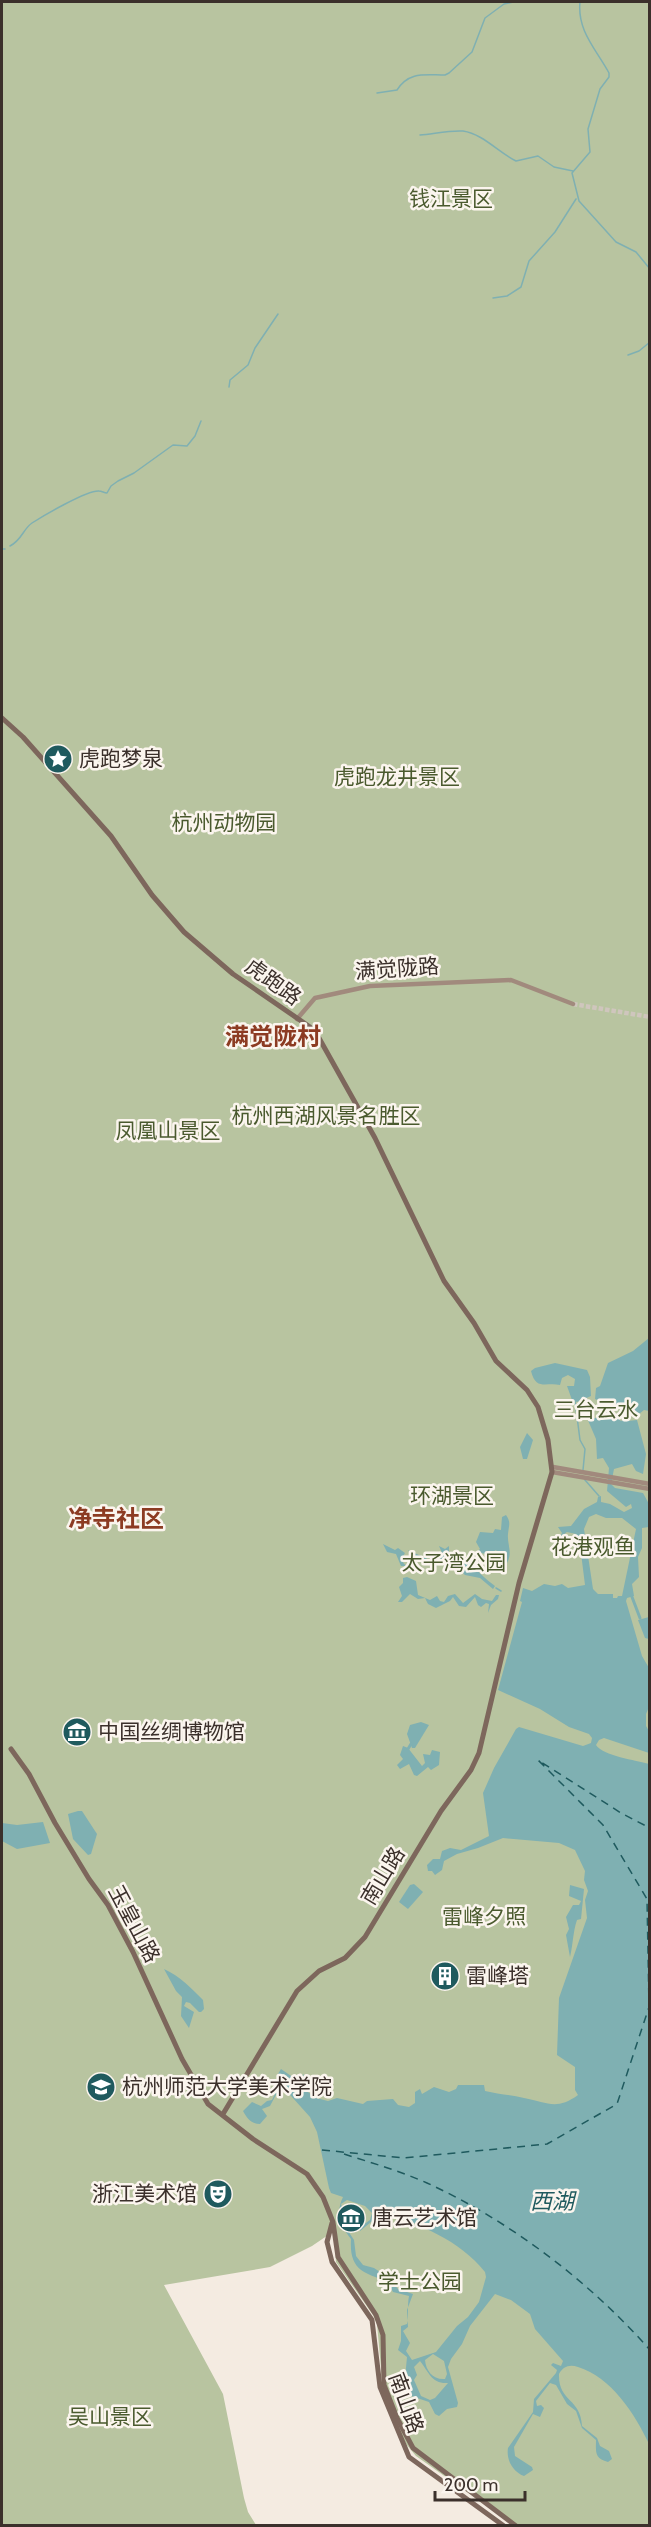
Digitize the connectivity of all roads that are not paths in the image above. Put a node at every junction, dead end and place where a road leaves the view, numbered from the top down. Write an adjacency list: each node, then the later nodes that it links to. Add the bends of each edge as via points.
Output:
1 (2, 718): 3 (main road, 虎跑路, via 104,828 184,932 233,974)
2 (573, 1004): 3 (main road, 满觉陇路, via 511,980 370,986 315,998)
3 (297, 1019): 4 (main road, 虎跑路, via 319,1038 375,1138 444,1281 496,1361 527,1390 538,1407)
4 (552, 1470): 5 (main road); 9 (main road, 南山路, via 519,1583 479,1753 471,1770 441,1811 365,1937 345,1958 319,1971 297,1991)
5 (610, 1479): 6 (main road); 7 (main road)
6 (650, 1484)
7 (650, 1490)
8 (11, 1749): 9 (main road, 玉皇山路, via 119,1925 193,2081 208,2104)
9 (223, 2114): 10 (main road, 南山路, via 307,2174)
10 (333, 2222): 11 (main road, 南山路, via 327,2242 332,2262 372,2320 380,2387 408,2457); 12 (main road, 南山路, via 338,2257 376,2315 383,2336 384,2385 413,2448)
11 (504, 2526)
12 (516, 2526)

